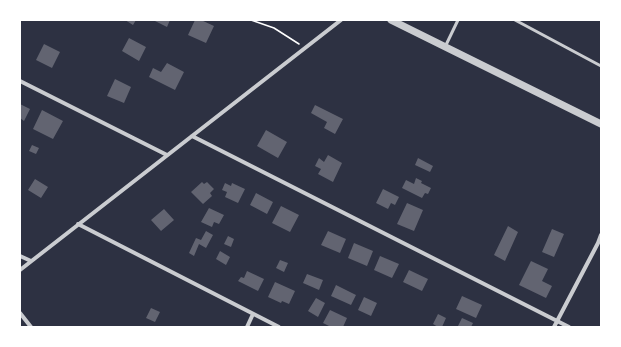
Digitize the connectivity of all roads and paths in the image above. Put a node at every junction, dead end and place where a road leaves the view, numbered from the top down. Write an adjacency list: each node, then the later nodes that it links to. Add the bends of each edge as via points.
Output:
1 (251, 20): 7 (path, via 274,28)
2 (341, 20): 7 (street)
3 (392, 20): 6 (street)
4 (458, 20): 6 (lane)
5 (515, 20): 8 (lane)
6 (445, 46): 10 (street)
7 (305, 48): 11 (street)
8 (601, 66)
9 (20, 82): 12 (street)
10 (601, 124)
11 (192, 136): 12 (street); 20 (street)
12 (167, 155): 13 (street)
13 (78, 224): 16 (street); 19 (street)
14 (601, 234): 20 (street)
15 (20, 256): 16 (street)
16 (31, 261): 17 (street)
17 (20, 270)
18 (20, 313): 21 (street)
19 (253, 314): 22 (street); 23 (street)
20 (557, 321): 24 (street); 25 (street)
21 (31, 327)
22 (247, 327)
23 (279, 327)
24 (554, 327)
25 (569, 327)

